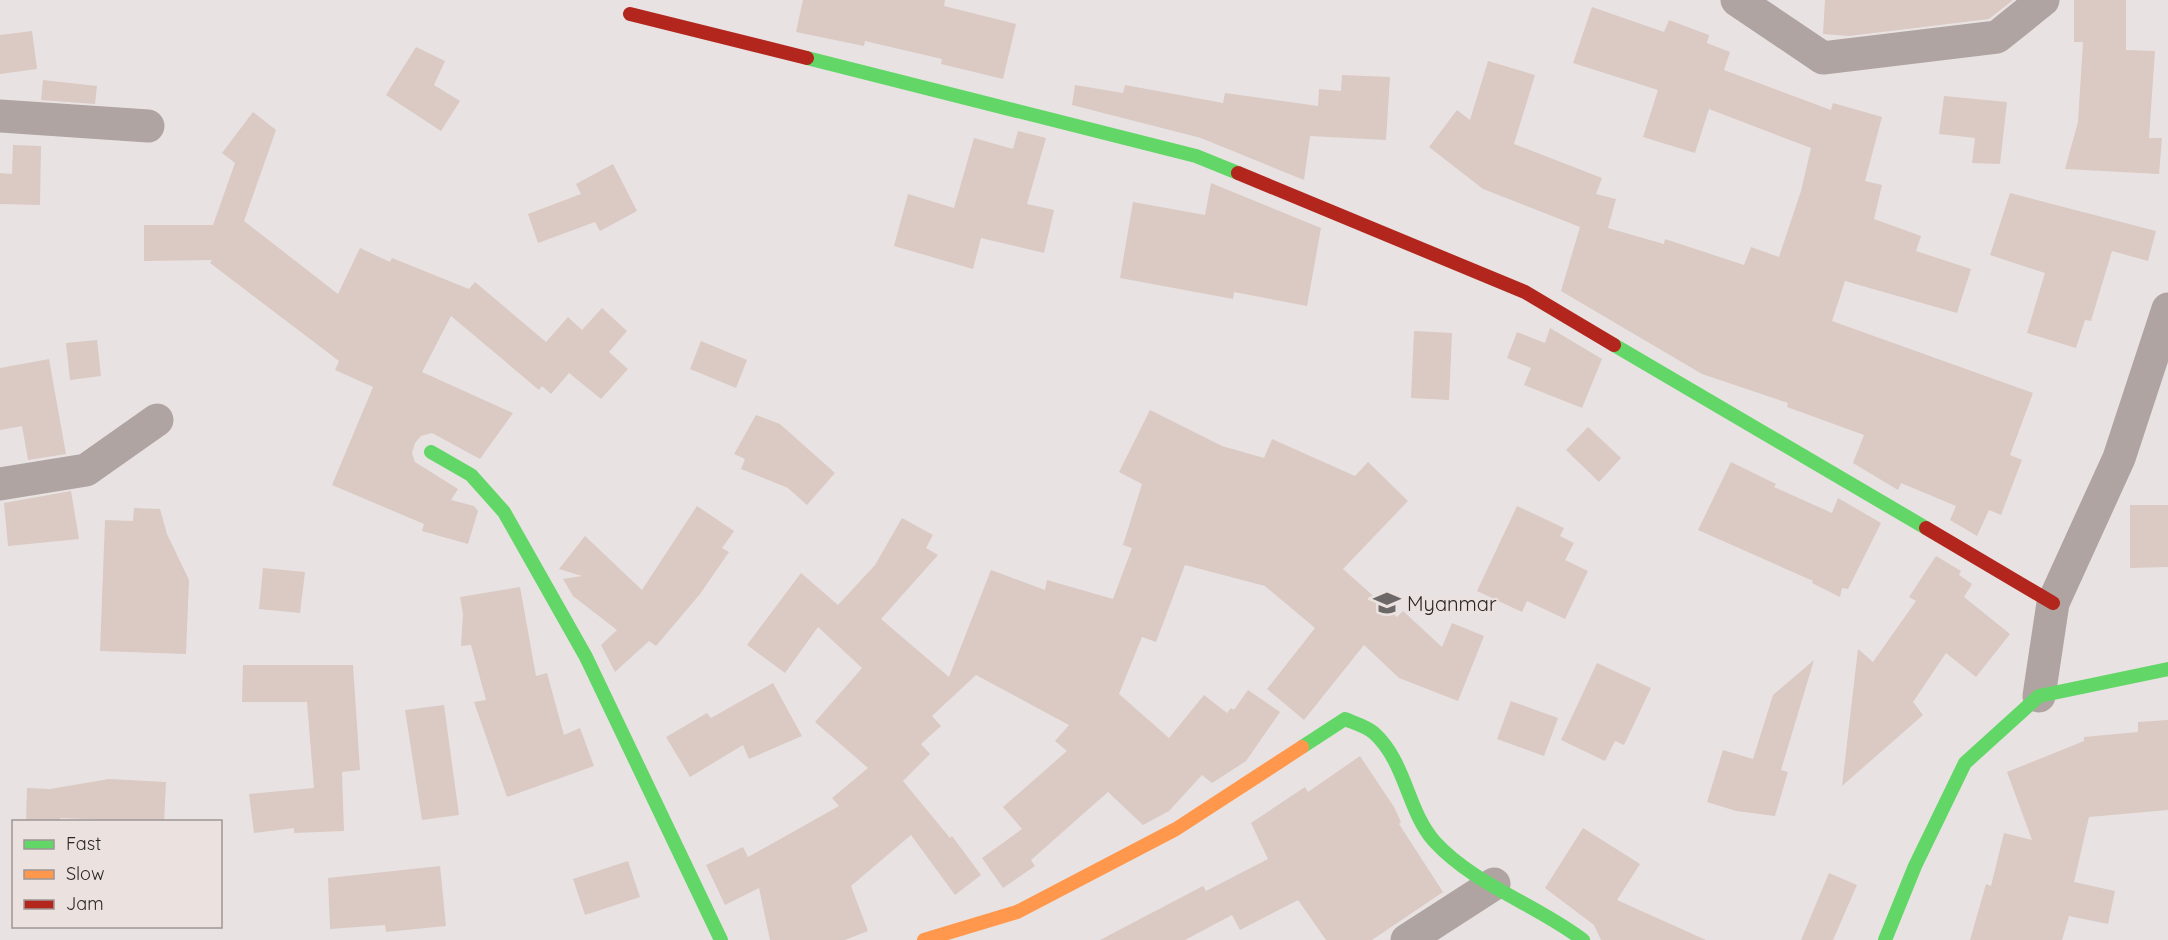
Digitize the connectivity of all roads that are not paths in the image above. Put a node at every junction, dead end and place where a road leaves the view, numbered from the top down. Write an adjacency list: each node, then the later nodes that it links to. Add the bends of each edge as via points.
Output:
1 (1737, 0): 2 (street, via 1823,58 1997,37)
2 (2043, 0)
3 (630, 14): 10 (street, via 1196,156 1492,278 1525,292)
4 (0, 116): 5 (street)
5 (148, 126)
6 (2168, 309): 10 (street, via 2119,458)
7 (157, 420): 9 (street, via 86,470)
8 (431, 452): 14 (street, via 471,475 504,512 528,551 586,657)
9 (0, 484)
10 (2053, 603): 12 (street)
11 (2168, 669): 12 (street)
12 (2039, 696): 18 (street, via 1965,763 1914,866)
13 (1494, 885): 15 (street, via 1443,850 1420,819 1388,749 1372,732 1345,719 1176,830 1017,912); 16 (street); 17 (street, via 1563,923)
14 (721, 940)
15 (924, 940)
16 (1407, 940)
17 (1583, 940)
18 (1885, 940)

